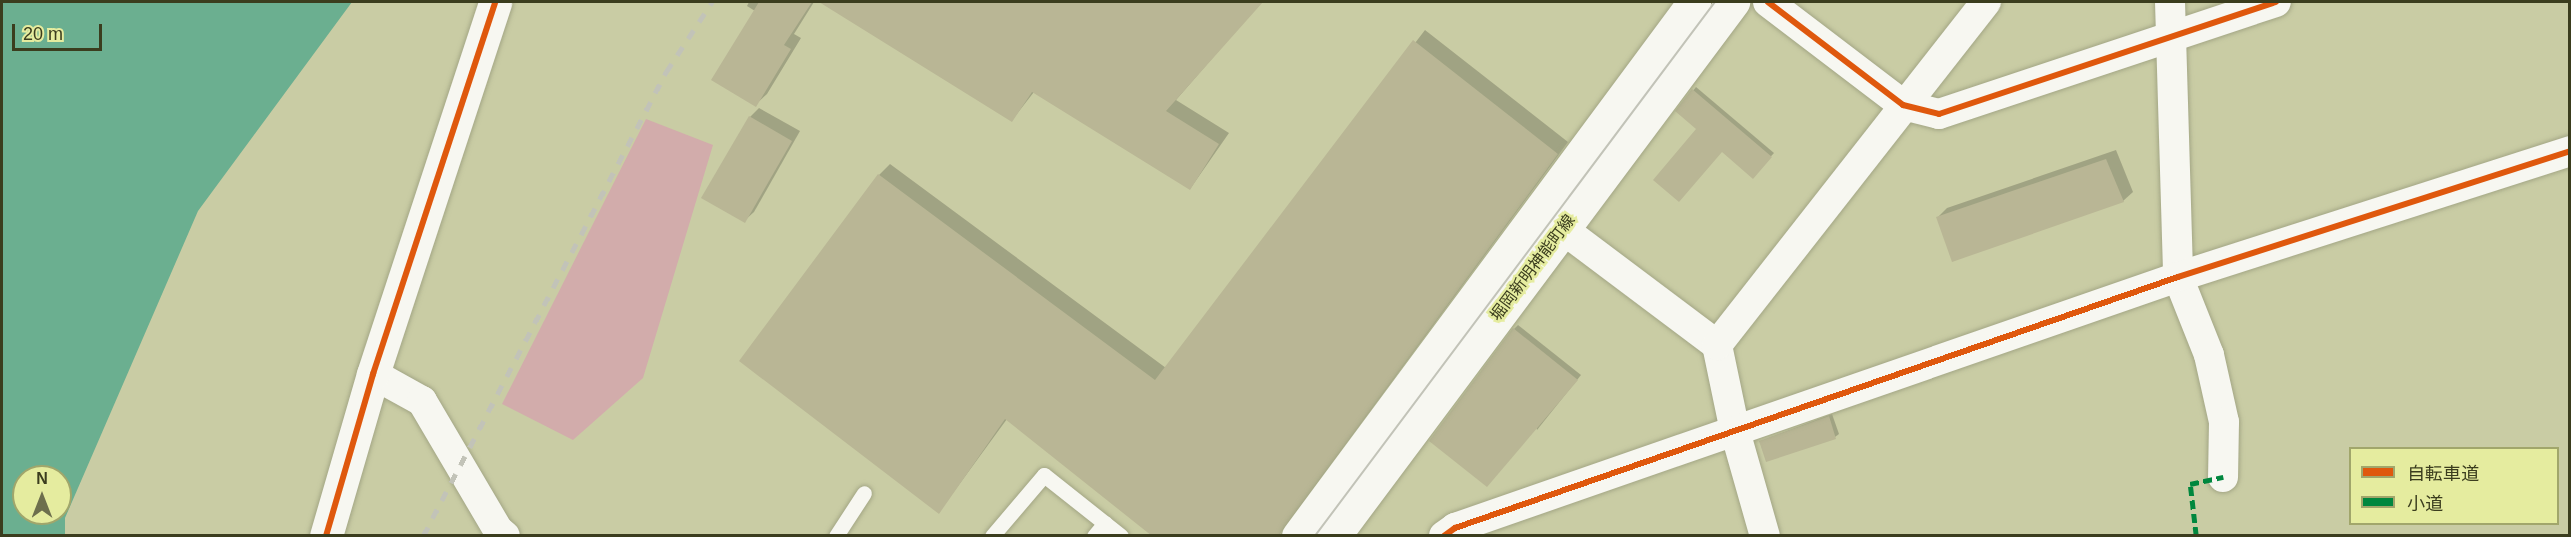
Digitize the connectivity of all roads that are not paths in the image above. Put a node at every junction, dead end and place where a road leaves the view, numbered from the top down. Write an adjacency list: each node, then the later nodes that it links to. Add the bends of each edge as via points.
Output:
1 (495, 2): 15 (main road)
2 (1694, 2): 11 (main road, 堀岡新明神能町線)
3 (1733, 2): 12 (main road, 堀岡新明神能町線)
4 (1768, 2): 9 (street)
5 (1986, 2): 9 (street)
6 (2170, 2): 8 (street)
7 (2276, 2): 8 (street)
8 (2170, 38): 9 (street, via 1939,114); 13 (street)
9 (1903, 105): 14 (street)
10 (2570, 151): 13 (street)
11 (1537, 209): 12 (street); 26 (main road, 堀岡新明神能町線)
12 (1563, 230): 14 (street); 27 (main road, 堀岡新明神能町線)
13 (2178, 277): 16 (street); 17 (street, via 2209,355 2224,422)
14 (1717, 345): 16 (street)
15 (373, 374): 20 (main road); 21 (street, via 422,401 498,531)
16 (1735, 431): 28 (street, via 1455,528); 29 (street)
17 (2223, 477)
18 (864, 493): 22 (lane)
19 (1105, 523): 23 (lane, via 1044,476); 24 (lane); 25 (lane)
20 (326, 536)
21 (505, 536)
22 (836, 536)
23 (992, 536)
24 (1094, 536)
25 (1121, 536)
26 (1298, 536)
27 (1334, 536)
28 (1444, 536)
29 (1765, 536)

